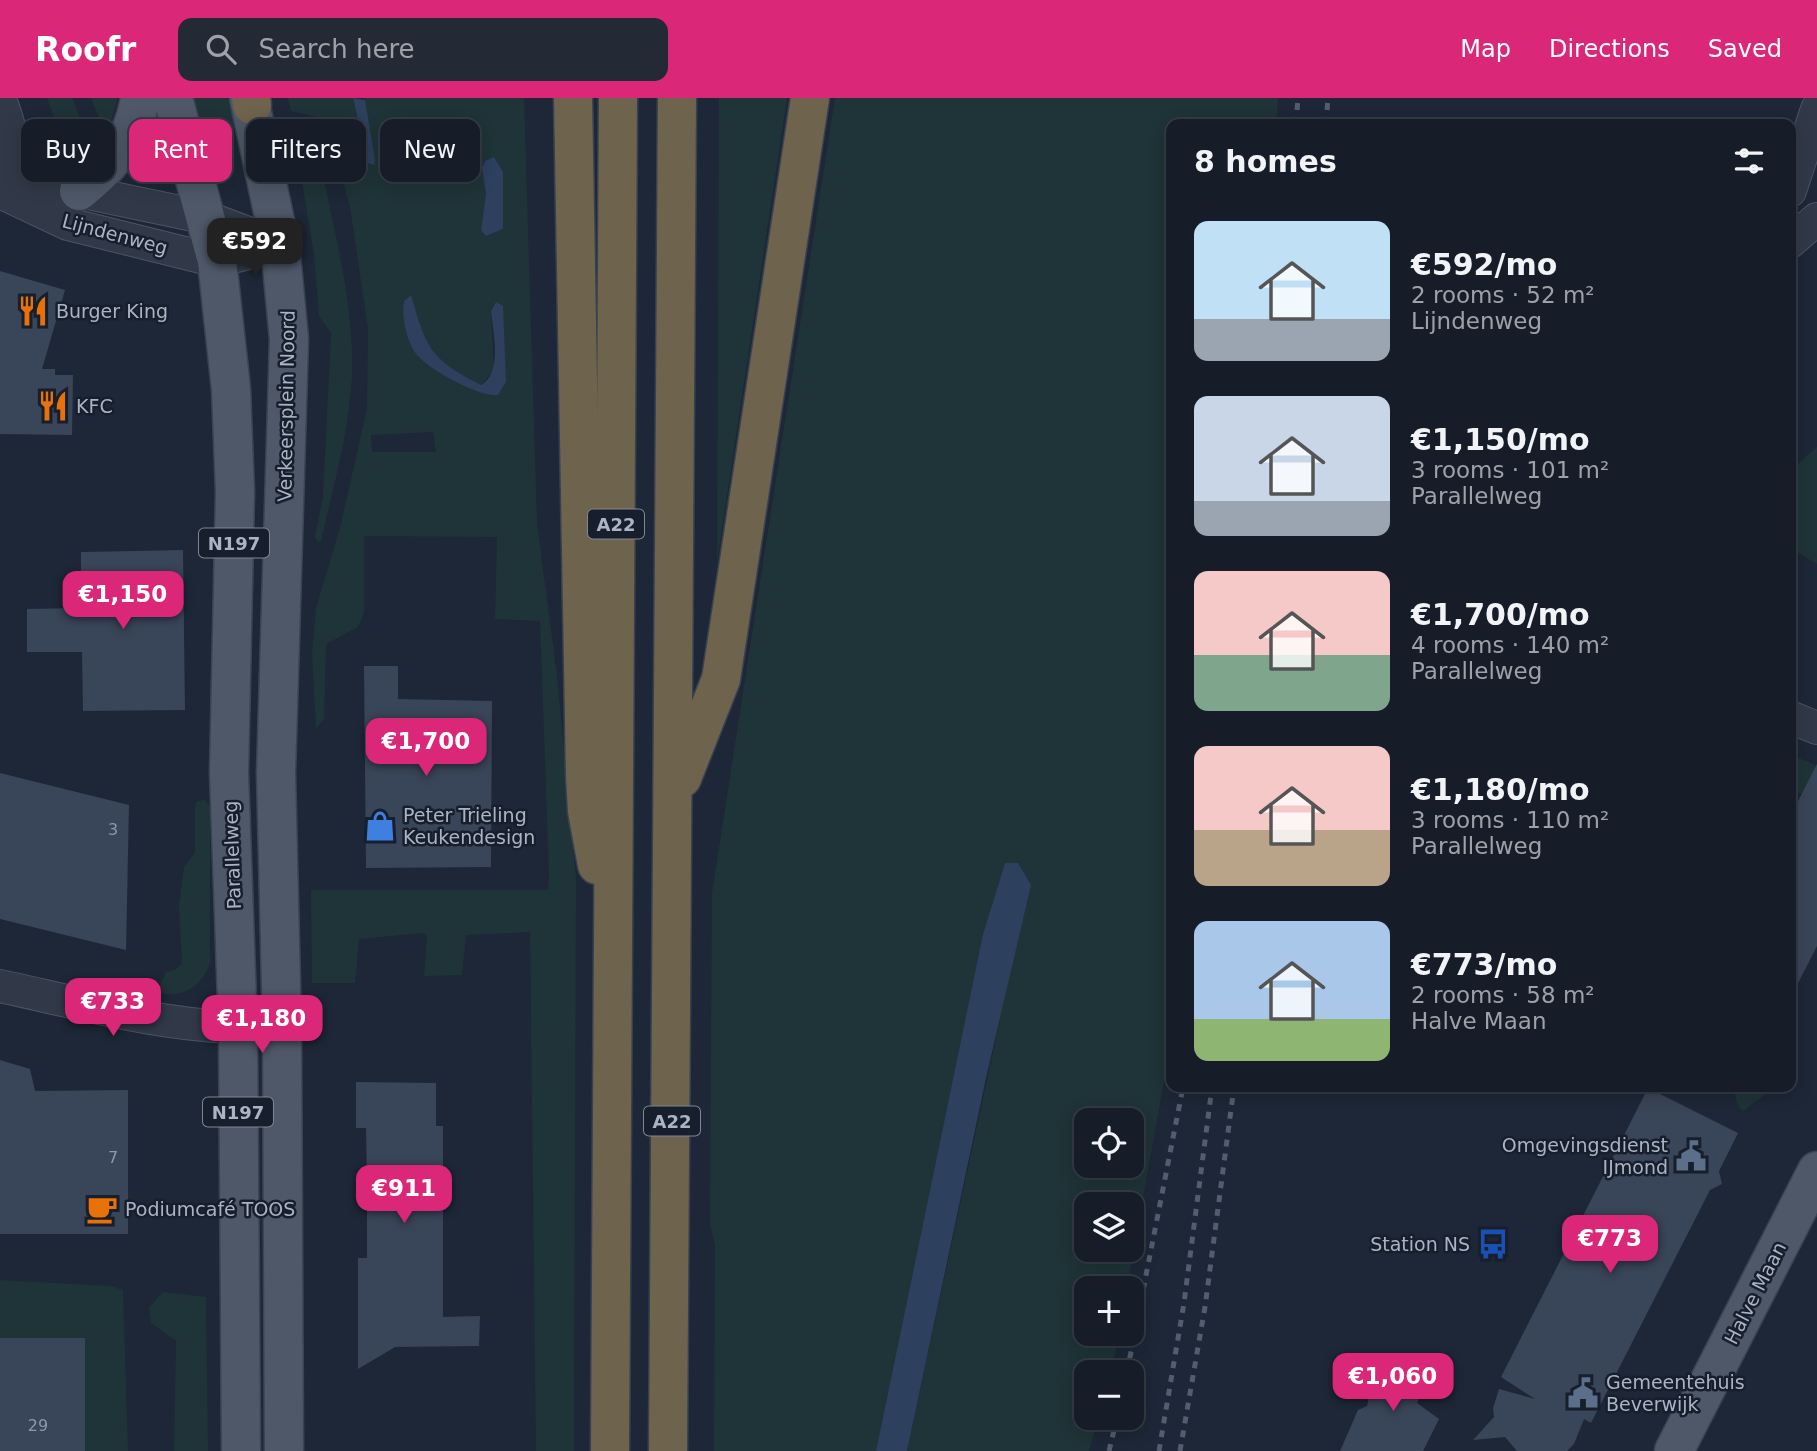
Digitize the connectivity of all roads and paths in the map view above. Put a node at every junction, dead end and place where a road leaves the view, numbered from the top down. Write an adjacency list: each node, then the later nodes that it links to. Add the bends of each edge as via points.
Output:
1 (140, 98): 11 (main road, via 126,144)
2 (173, 98): 13 (main road, N197)
3 (573, 98): 21 (highway, A22, via 587,811)
4 (618, 98): 21 (highway, A22)
5 (677, 98): 20 (highway, A22)
6 (810, 98): 20 (highway, A22, via 721,679)
7 (0, 99): 12 (street, via 16,153)
8 (251, 100): 16 (main road, Verkeersplein Noord / N197)
9 (1817, 109): 10 (street)
10 (1796, 173)
11 (79, 191): 12 (street, Lijndenweg); 13 (street, Lijndenweg)
12 (6, 194): 17 (street, Lijndenweg, via 68,224)
13 (208, 218): 16 (street, Lijndenweg); 17 (main road, N197)
14 (1817, 219): 15 (street)
15 (1796, 236)
16 (280, 245): 17 (street, Lijndenweg); 23 (main road, Verkeersplein Noord / N197, via 289,339 276,773)
17 (217, 261): 24 (main road, Parallelweg / N197, via 231,389 235,492 229,773)
18 (1796, 719): 19 (street)
19 (1817, 728)
20 (674, 800): 29 (highway, A22)
21 (614, 949): 28 (highway, A22)
22 (0, 986): 24 (street, via 141,1017)
23 (282, 1027): 24 (street); 27 (main road, N197)
24 (237, 1030): 26 (main road, Parallelweg / N197)
25 (1817, 1171): 30 (main road, Halve Maan)
26 (241, 1451)
27 (284, 1451)
28 (610, 1451)
29 (668, 1451)
30 (1674, 1451)

